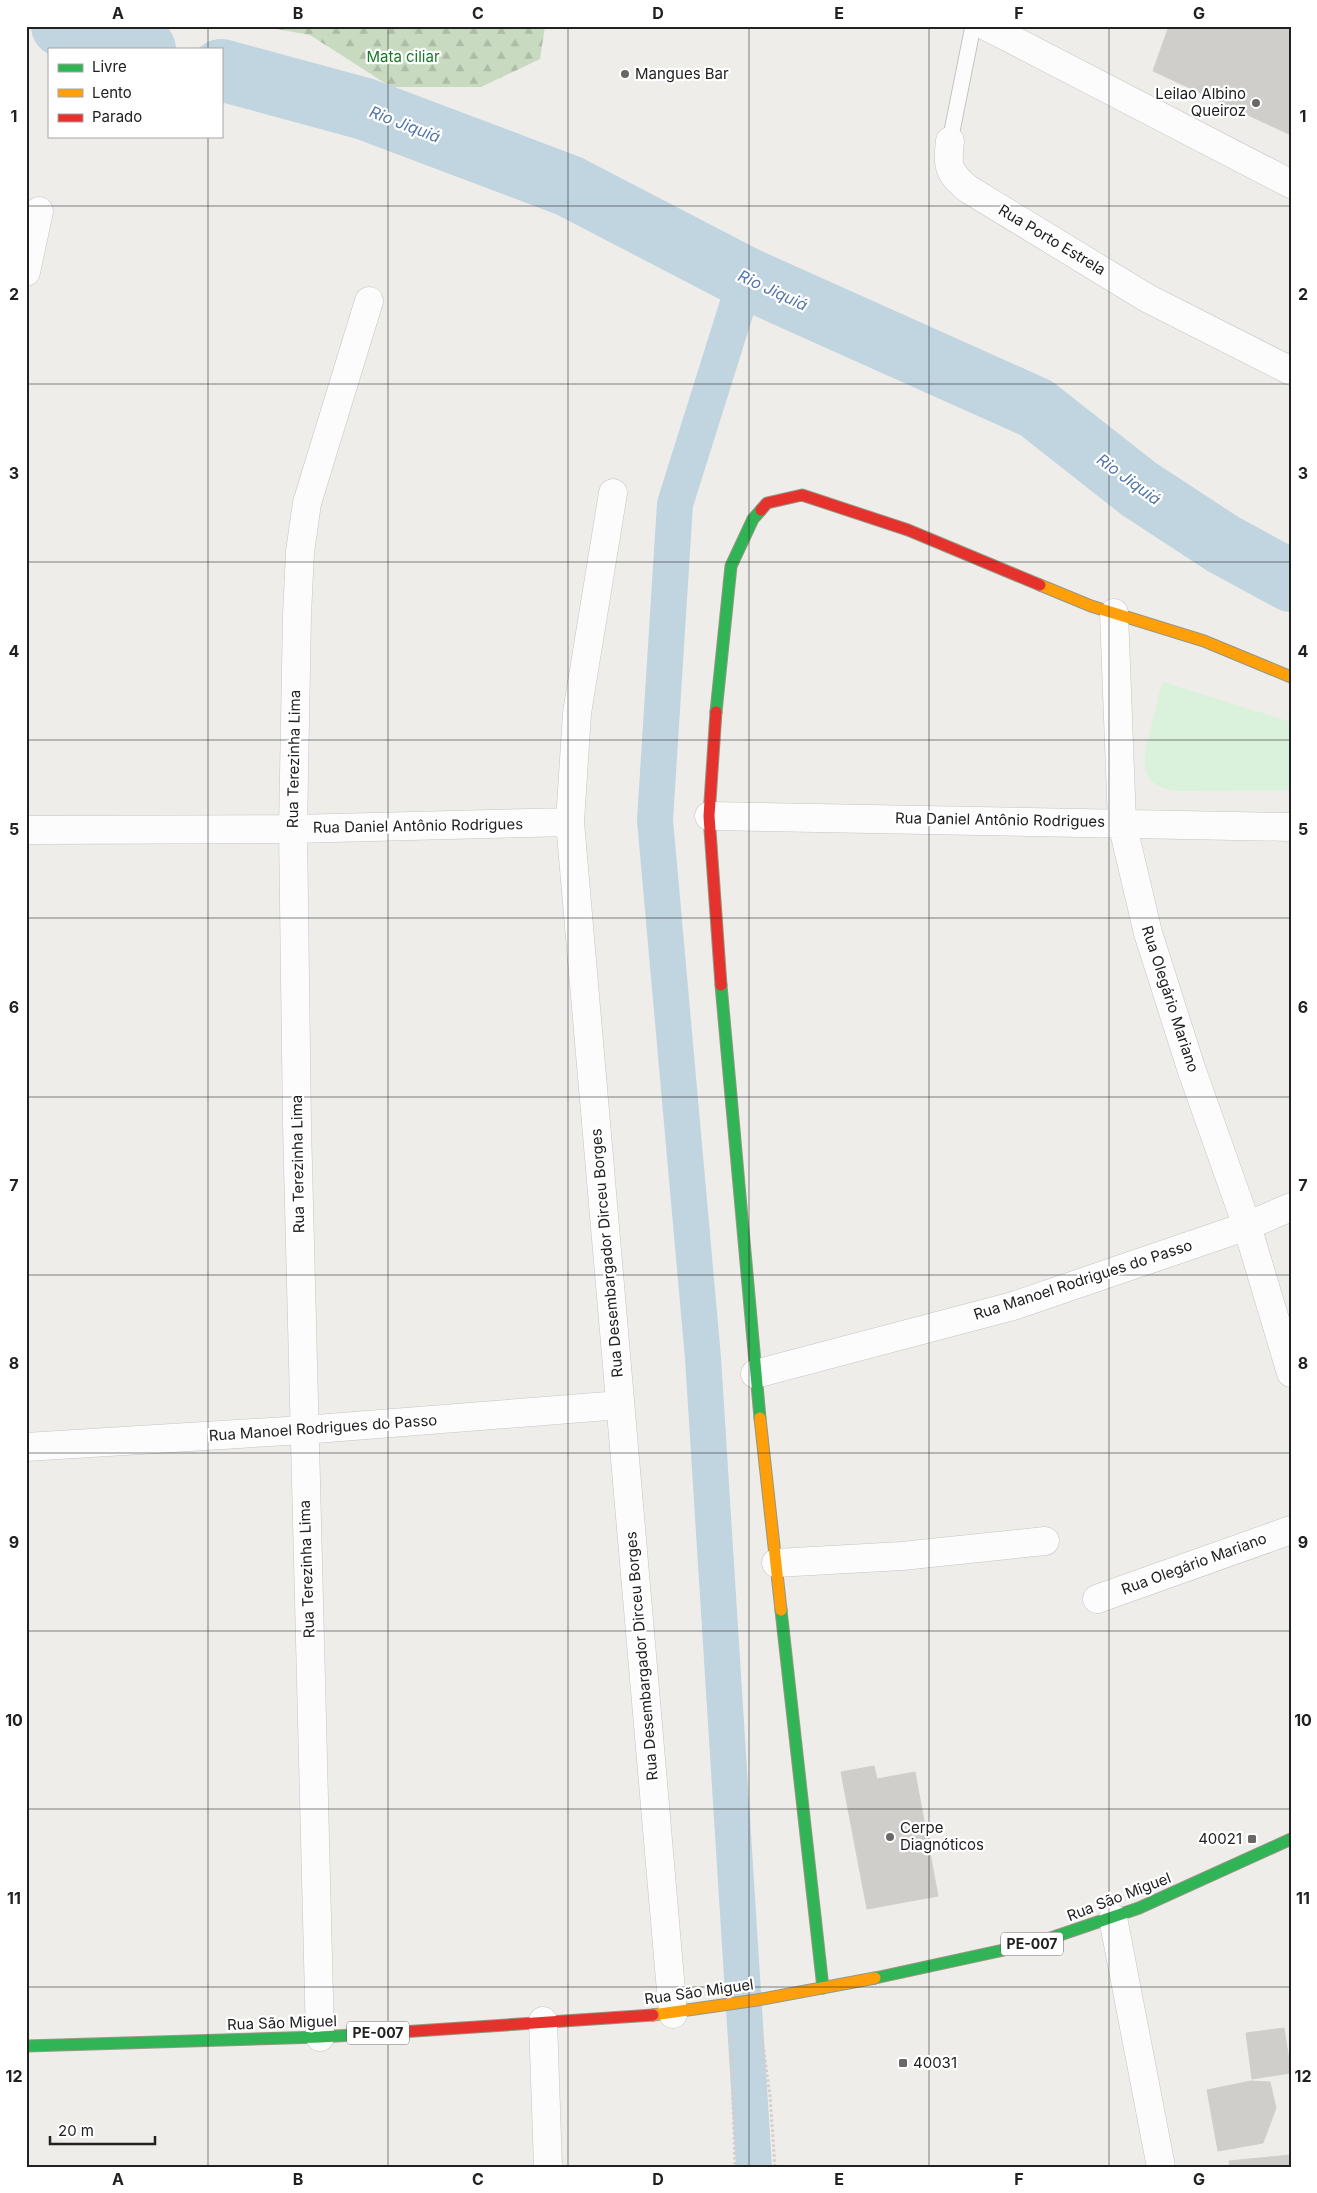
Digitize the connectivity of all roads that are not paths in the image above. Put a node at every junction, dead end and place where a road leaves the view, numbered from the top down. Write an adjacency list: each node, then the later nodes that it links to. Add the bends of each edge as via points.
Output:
1 (973, 26): 3 (lane, Rua Porto Estrela)
2 (986, 26): 4 (street)
3 (950, 141): 8 (street, Rua Porto Estrela, via 950,172 968,189 1147,298)
4 (1291, 184)
5 (38, 211): 6 (street)
6 (26, 272)
7 (369, 301): 16 (street, Rua Terezinha Lima, via 307,504 301,542)
8 (1291, 371)
9 (613, 493): 13 (street, Rua Desembargador Dirceu Borges, via 577,713)
10 (1114, 613): 11 (street, via 1204,641); 12 (street, via 908,530 802,495 767,503 753,519 732,566 715,723); 14 (street, Rua Olegário Mariano)
11 (1291, 677)
12 (709, 816): 14 (street, Rua Daniel Antônio Rodrigues); 21 (street)
13 (570, 822): 16 (street, Rua Daniel Antônio Rodrigues); 22 (street, Rua Desembargador Dirceu Borges)
14 (1122, 822): 15 (street, Rua Daniel Antônio Rodrigues); 19 (street, Rua Olegário Mariano, via 1148,933)
15 (1291, 827)
16 (293, 829): 17 (street, Rua Daniel Antônio Rodrigues); 23 (street, Rua Terezinha Lima)
17 (26, 830)
18 (1291, 1207): 19 (street, Rua Manoel Rodrigues do Passo)
19 (1247, 1226): 20 (street, Rua Olegário Mariano); 21 (street, Rua Manoel Rodrigues do Passo, via 1013,1306)
20 (1291, 1373)
21 (755, 1374): 27 (street)
22 (620, 1405): 23 (street, Rua Manoel Rodrigues do Passo); 32 (street, Rua Desembargador Dirceu Borges)
23 (303, 1430): 24 (street, Rua Manoel Rodrigues do Passo); 34 (street, Rua Terezinha Lima)
24 (26, 1447)
25 (1291, 1530): 28 (street, Rua Olegário Mariano)
26 (1045, 1542): 27 (street, via 902,1556)
27 (776, 1563): 31 (street)
28 (1097, 1599)
29 (1291, 1839): 30 (street, Rua São Miguel / PE-007)
30 (1113, 1918): 31 (street, Rua São Miguel / PE-007, via 1036,1943); 37 (street)
31 (824, 1988): 32 (street, Rua São Miguel / PE-007)
32 (673, 2014): 33 (street, Rua São Miguel / PE-007)
33 (543, 2021): 34 (street, Rua São Miguel / PE-007); 36 (street)
34 (320, 2037): 35 (street, Rua São Miguel / PE-007)
35 (26, 2046)
36 (548, 2167)
37 (1161, 2167)

